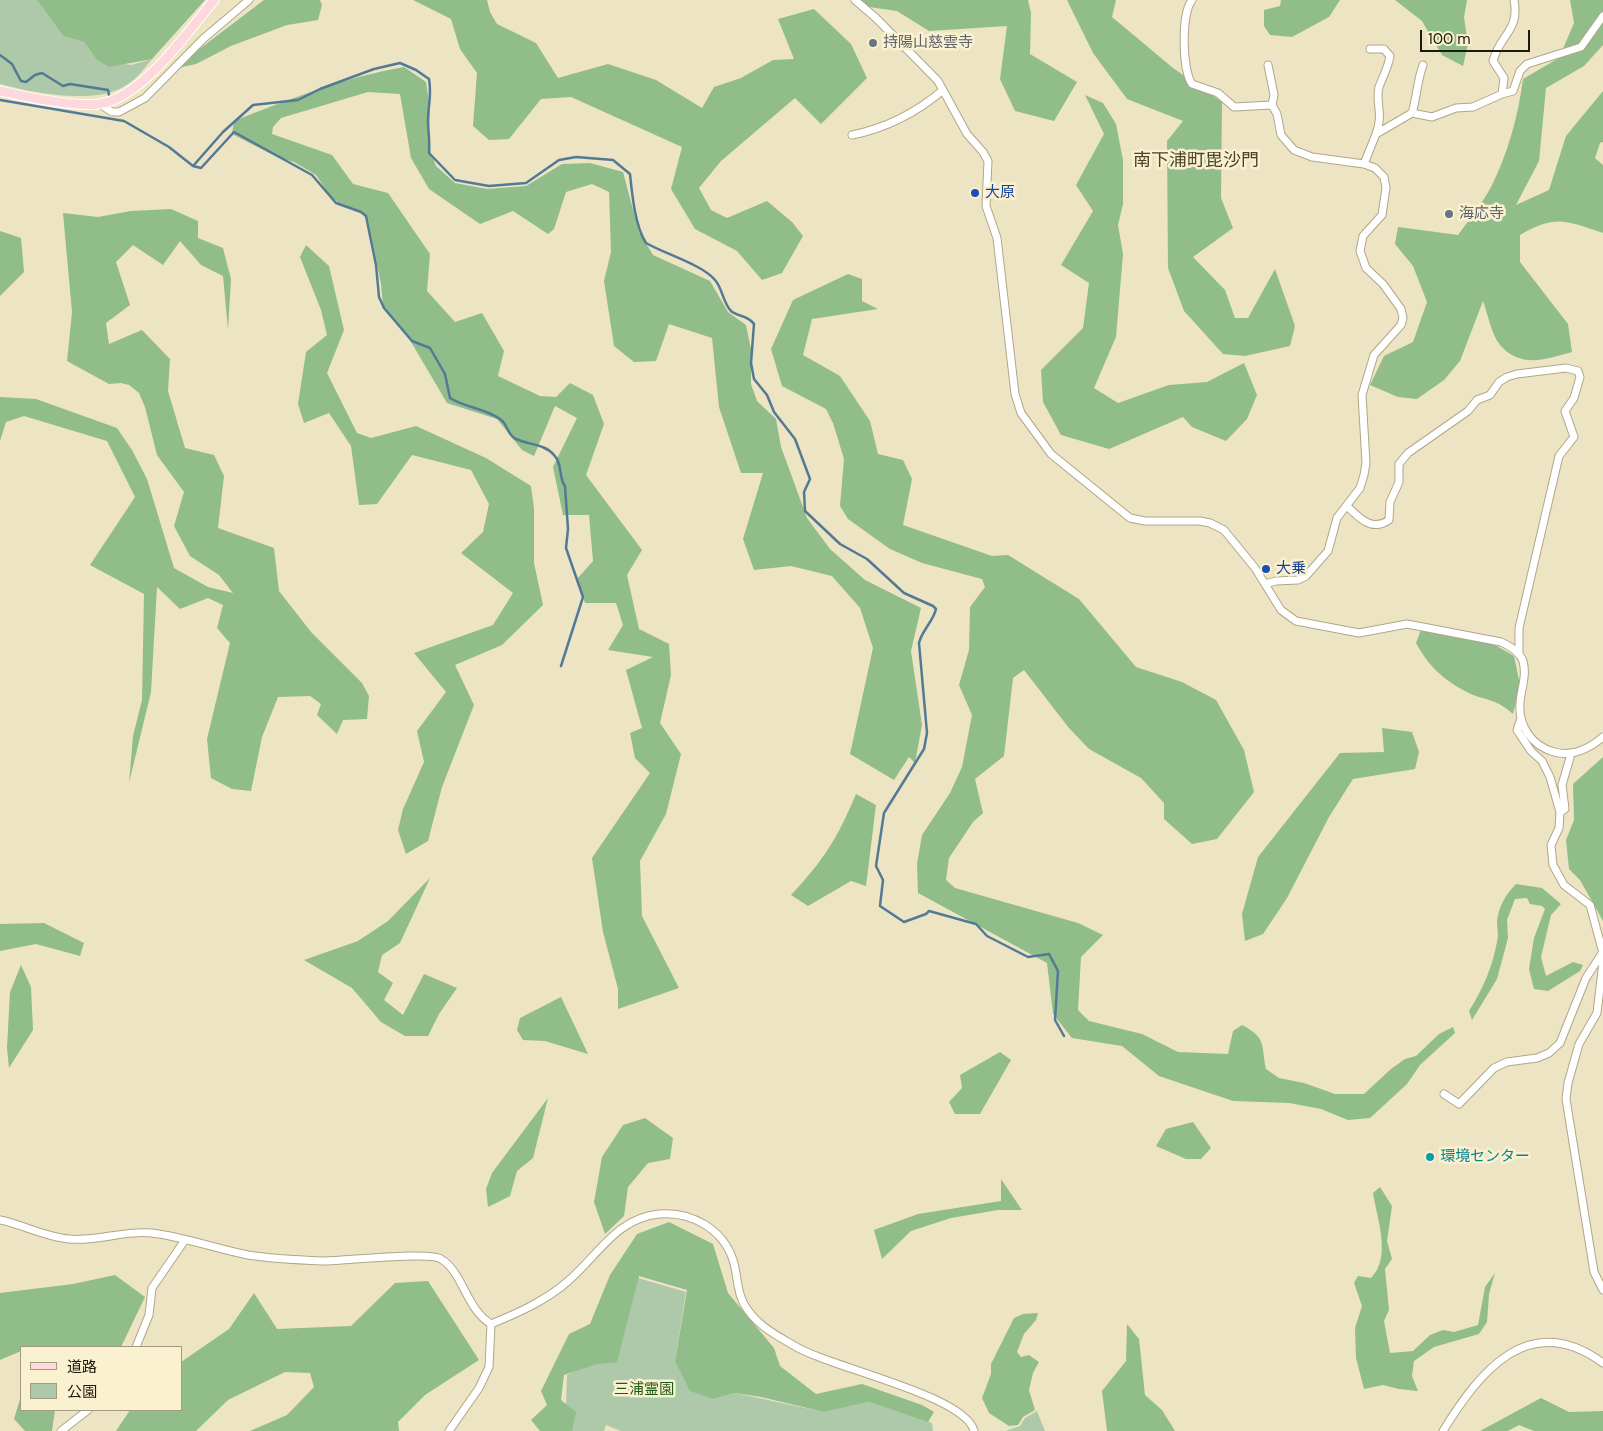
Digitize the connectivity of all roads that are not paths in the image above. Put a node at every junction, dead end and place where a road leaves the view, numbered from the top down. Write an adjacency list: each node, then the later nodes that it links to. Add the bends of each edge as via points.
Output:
1 (214, 0): 13 (main road, via 140,84 130,93)
2 (249, 0): 13 (street, via 203,39 146,98 119,112 112,112)
3 (855, 0): 10 (street, via 930,72)
4 (1192, 0): 14 (street, via 1185,18 1184,56 1191,83 1218,93 1234,107)
5 (1514, 0): 12 (street, via 1515,22 1493,61 1504,78)
6 (1603, 16): 12 (street, via 1581,47 1527,64 1520,71 1513,91)
7 (1370, 49): 16 (street, via 1384,49 1390,56 1387,73 1379,88 1381,121)
8 (1268, 64): 14 (street, via 1274,95)
9 (1423, 64): 15 (street)
10 (943, 90): 17 (street, via 920,109 878,130); 20 (street, via 967,134 988,160 986,206 997,238 1015,394 1021,413 1057,460 1124,514 1136,520 1200,521 1218,526 1230,536)
11 (0, 91): 13 (main road, via 78,104)
12 (1502, 94): 15 (street, via 1473,107 1456,108 1432,116)
13 (100, 104)
14 (1272, 105): 18 (street, via 1283,139 1294,150 1312,158)
15 (1412, 114): 16 (street)
16 (1376, 134): 18 (street)
17 (852, 135)
18 (1364, 164): 19 (street, via 1382,174 1386,188 1382,215 1363,236 1360,255 1366,268 1399,306 1403,318 1401,325 1374,355 1362,395 1366,463 1360,488)
19 (1347, 506): 20 (street, via 1337,518 1328,551 1306,576); 21 (street, via 1363,522 1374,525 1389,520 1390,502 1400,482 1399,464 1408,453 1468,411 1477,400 1490,395 1507,377 1566,368 1578,371 1580,377 1574,398 1566,411 1574,438 1559,456 1522,611)
20 (1265, 584): 21 (street, via 1281,610 1296,621 1358,633 1393,626 1416,626 1501,642)
21 (1519, 653): 22 (street, via 1524,679)
22 (1521, 718): 24 (street, via 1528,735 1540,746 1555,753); 25 (street, via 1517,730 1547,769)
23 (1603, 737): 24 (street, via 1586,749)
24 (1571, 754): 25 (street, via 1562,785 1566,805)
25 (1560, 812): 26 (street, via 1559,828 1550,845 1553,865 1564,885 1590,905)
26 (1603, 952): 28 (street, via 1586,978 1560,1043 1549,1053 1494,1068 1459,1104)
27 (1603, 962): 31 (street, via 1597,1013 1579,1044 1566,1099 1594,1272)
28 (1444, 1094)
29 (0, 1220): 30 (street, via 70,1239 143,1233)
30 (185, 1240): 32 (street, via 276,1258 363,1260 428,1255 440,1258 449,1266 482,1318); 33 (street, via 152,1288 149,1315)
31 (1603, 1290)
32 (491, 1324): 37 (street, via 489,1368 479,1388); 38 (street, via 530,1308 566,1283 631,1221 659,1214 689,1217 708,1225 725,1244 734,1262 737,1288 744,1305 762,1326 797,1348 940,1401 968,1419)
33 (136, 1346)
34 (1603, 1363): 39 (street, via 1577,1346 1560,1342 1522,1349 1489,1368 1462,1400)
35 (87, 1411): 36 (street)
36 (61, 1431)
37 (448, 1431)
38 (974, 1431)
39 (1443, 1431)

